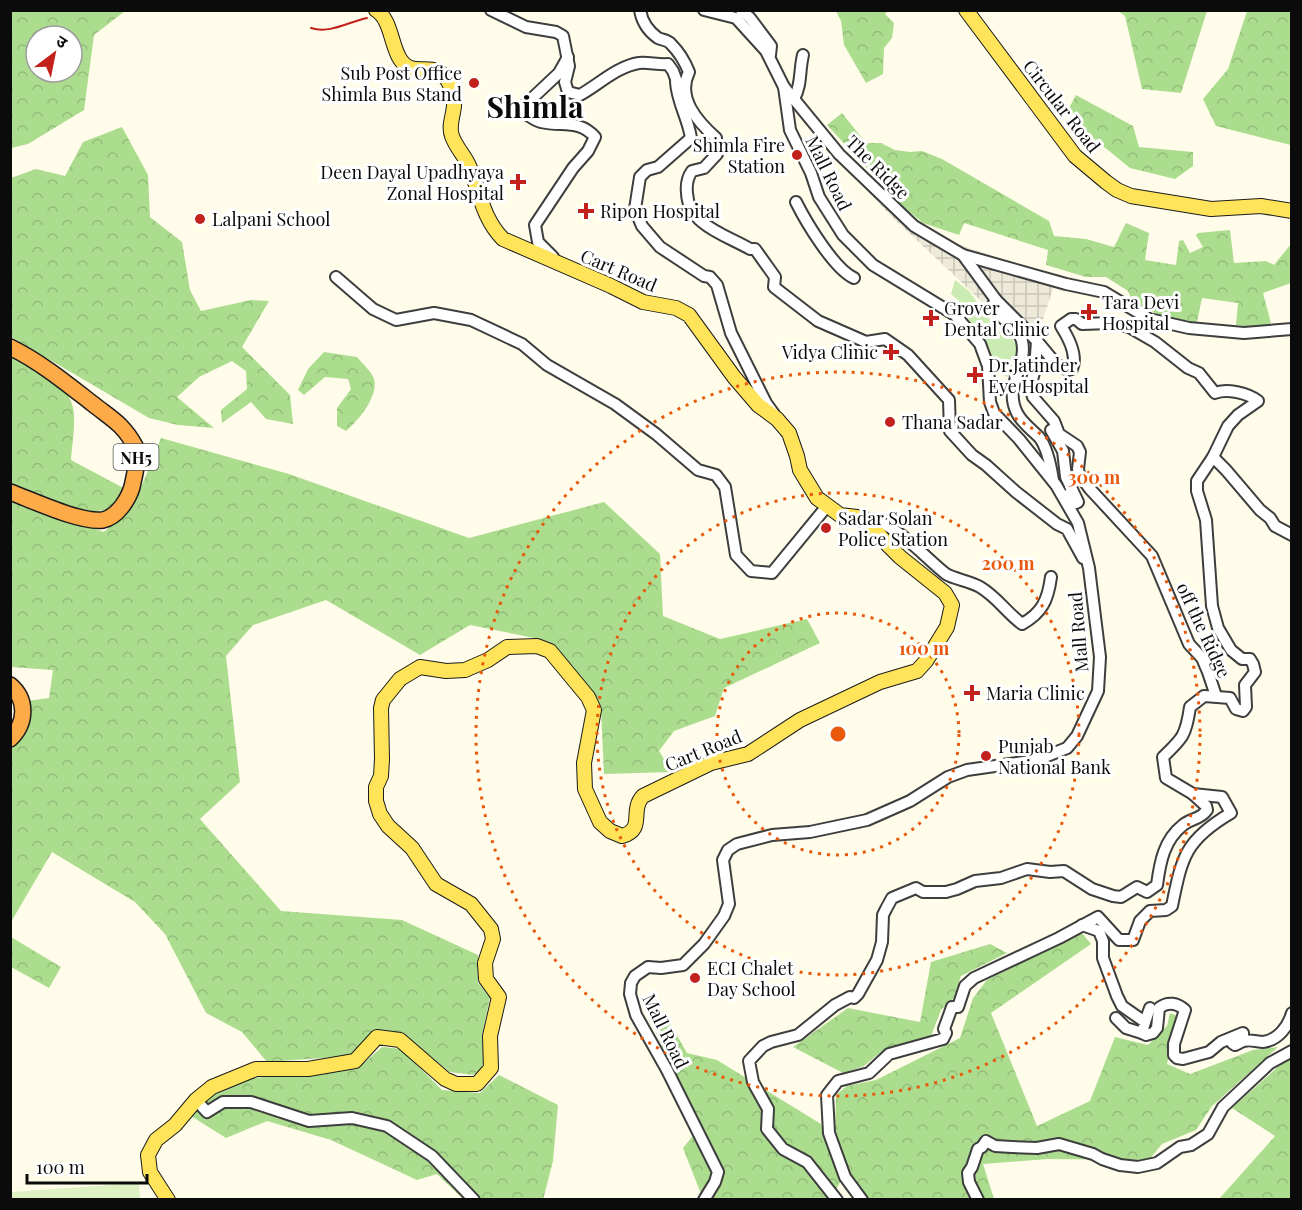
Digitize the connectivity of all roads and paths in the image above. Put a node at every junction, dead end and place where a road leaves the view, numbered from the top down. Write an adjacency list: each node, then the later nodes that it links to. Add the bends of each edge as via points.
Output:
1 (376, 10): 17 (main road, Cart Road, via 383,15 406,67 439,70 451,85 455,97 452,137 470,168 489,223 503,239)
2 (491, 10): 8 (street, via 526,27 563,36)
3 (640, 10): 12 (street, via 647,27 672,44 682,57 688,72)
4 (704, 10): 9 (street, Mall Road, via 736,18)
5 (741, 10): 9 (street, via 771,46)
6 (966, 10): 15 (main road, Circular Road, via 1075,156 1117,190 1131,196 1211,209 1261,206)
7 (803, 54): 13 (street, via 800,87)
8 (568, 57): 10 (street, via 568,92 580,95 614,72 640,63 668,64); 17 (street, via 559,73 525,105 524,113 538,122 577,124 595,137 535,225 538,242)
9 (769, 57): 11 (street, Mall Road)
10 (676, 82): 12 (street); 27 (street, via 691,138 640,177 635,209 642,226 660,247 717,285 731,333)
11 (784, 87): 13 (street, The Ridge); 29 (street, Mall Road, via 790,130 819,197 843,235 873,265 955,315 980,344 988,366 994,413)
12 (686, 96): 34 (street, via 699,123 716,138 717,146 711,162 692,171 687,179 691,212 700,221 755,249 775,277 774,287 818,321 866,342 885,339 908,355 949,400 950,430 972,455 1067,529)
13 (794, 99): 16 (street, The Ridge, via 839,154 914,226)
14 (796, 202): 19 (street, via 837,263)
15 (1292, 211)
16 (963, 255): 20 (street, The Ridge); 21 (street, The Ridge, via 1104,292)
17 (559, 264): 27 (main road, Cart Road, via 643,302 689,315 734,377 758,405)
18 (336, 278): 31 (street, via 373,309 396,320 434,313 471,320 522,344 547,364 615,404 698,470 716,475 725,487 736,555 751,571 772,573)
19 (854, 278)
20 (996, 300): 24 (street, The Ridge); 29 (street, via 993,305 998,316 1021,338 1023,348 1012,387 1016,412 1045,446)
21 (1149, 319): 22 (street); 23 (street, via 1189,328 1244,333)
22 (1120, 324): 24 (street, The Ridge, via 1082,324 1076,319 1064,322 1061,326 1074,359 1072,369 1068,370 1056,364); 28 (street, via 1155,342 1199,373 1215,393 1232,391 1257,400 1228,426)
23 (1292, 329)
24 (1037, 341): 26 (street, via 1030,387)
25 (10, 347): 30 (highway, NH5, via 60,377 118,422 136,449 130,494 121,509 104,520 82,518)
26 (1033, 398): 29 (street, via 1063,451 1066,477 1078,502 1056,477); 37 (street, off the Ridge, via 1054,421 1059,434 1077,446 1081,459 1078,469 1090,489 1152,556 1189,644 1202,658)
27 (777, 419): 31 (main road, Cart Road, via 789,433 800,470 817,498)
28 (1213, 458): 33 (street, via 1275,526); 37 (street, via 1197,481 1206,520 1212,606 1231,650 1242,659 1250,659 1255,672 1245,685 1243,711 1236,709 1230,698)
29 (1053, 479): 34 (street, Mall Road, via 1078,523)
30 (10, 492)
31 (827, 506): 32 (main road, Cart Road, via 840,515)
32 (857, 517): 35 (street, via 871,518 899,533 949,576 966,580 996,598 1022,624 1036,616); 46 (main road, Cart Road, via 945,593 952,605 947,627 926,661 917,671 880,682 800,720 748,753 711,763 643,796 637,802 636,828 630,834 622,836 600,822 585,789 584,763 594,710 550,651 537,646 507,647 465,670 420,667 400,679 381,708 382,759 376,801 388,826 412,848 436,884 471,904 491,929 486,979 499,996 490,1036 491,1068 477,1084 456,1083 445,1079 400,1040 377,1037 355,1061 308,1069 256,1069 212,1087)
33 (1292, 536)
34 (1089, 568): 49 (street, Mall Road, via 1100,657 1098,691 1077,736 1067,748 1037,760 977,768 948,777 910,801 867,820 737,844 723,860 729,904 704,944 683,965 648,967 635,976 630,994 636,1015 718,1172)
35 (1051, 577)
36 (10, 685): 38 (highway, via 24,713)
37 (1216, 696): 39 (street, via 1204,696 1190,707 1182,740 1163,757 1166,778)
38 (10, 739)
39 (1193, 794): 40 (street, via 1222,797 1231,813 1189,846 1172,906 1150,912 1140,921 1133,940 1119,940 1098,917); 50 (street, via 1208,810 1182,825 1165,846 1157,885 1147,892 1137,887 1121,897 1113,896 1064,872 1027,869 954,890 923,892 916,888 892,898 883,915 877,960 858,994 841,1001 798,1035 771,1042 754,1053 749,1061 750,1071 768,1109 767,1129 783,1149 807,1162)
40 (1082, 925): 44 (street, via 1099,931 1103,958 1117,996); 51 (street, via 974,978 965,986 958,1007 952,1007 943,1039 889,1053 868,1073 838,1081 827,1095 829,1133 845,1177)
41 (1150, 1008): 44 (street)
42 (1292, 1013): 44 (street, via 1278,1036 1270,1040 1232,1043 1243,1033 1209,1052 1183,1059 1173,1054 1185,1010 1177,1004 1164,1004 1153,1034 1146,1035)
43 (1116, 1018): 44 (street, via 1126,1028)
44 (1143, 1027)
45 (1292, 1051): 52 (street, via 1270,1063 1223,1107 1208,1134 1157,1163 1120,1165 1059,1144 1012,1147 986,1141 978,1149 968,1173)
46 (196, 1100): 47 (main road, Cart Road, via 156,1140 148,1155 150,1172); 48 (street, via 207,1113 223,1102 251,1102 309,1121 352,1118 387,1126 432,1156)
47 (168, 1200)
48 (474, 1200)
49 (704, 1200)
50 (837, 1200)
51 (862, 1200)
52 (978, 1200)

